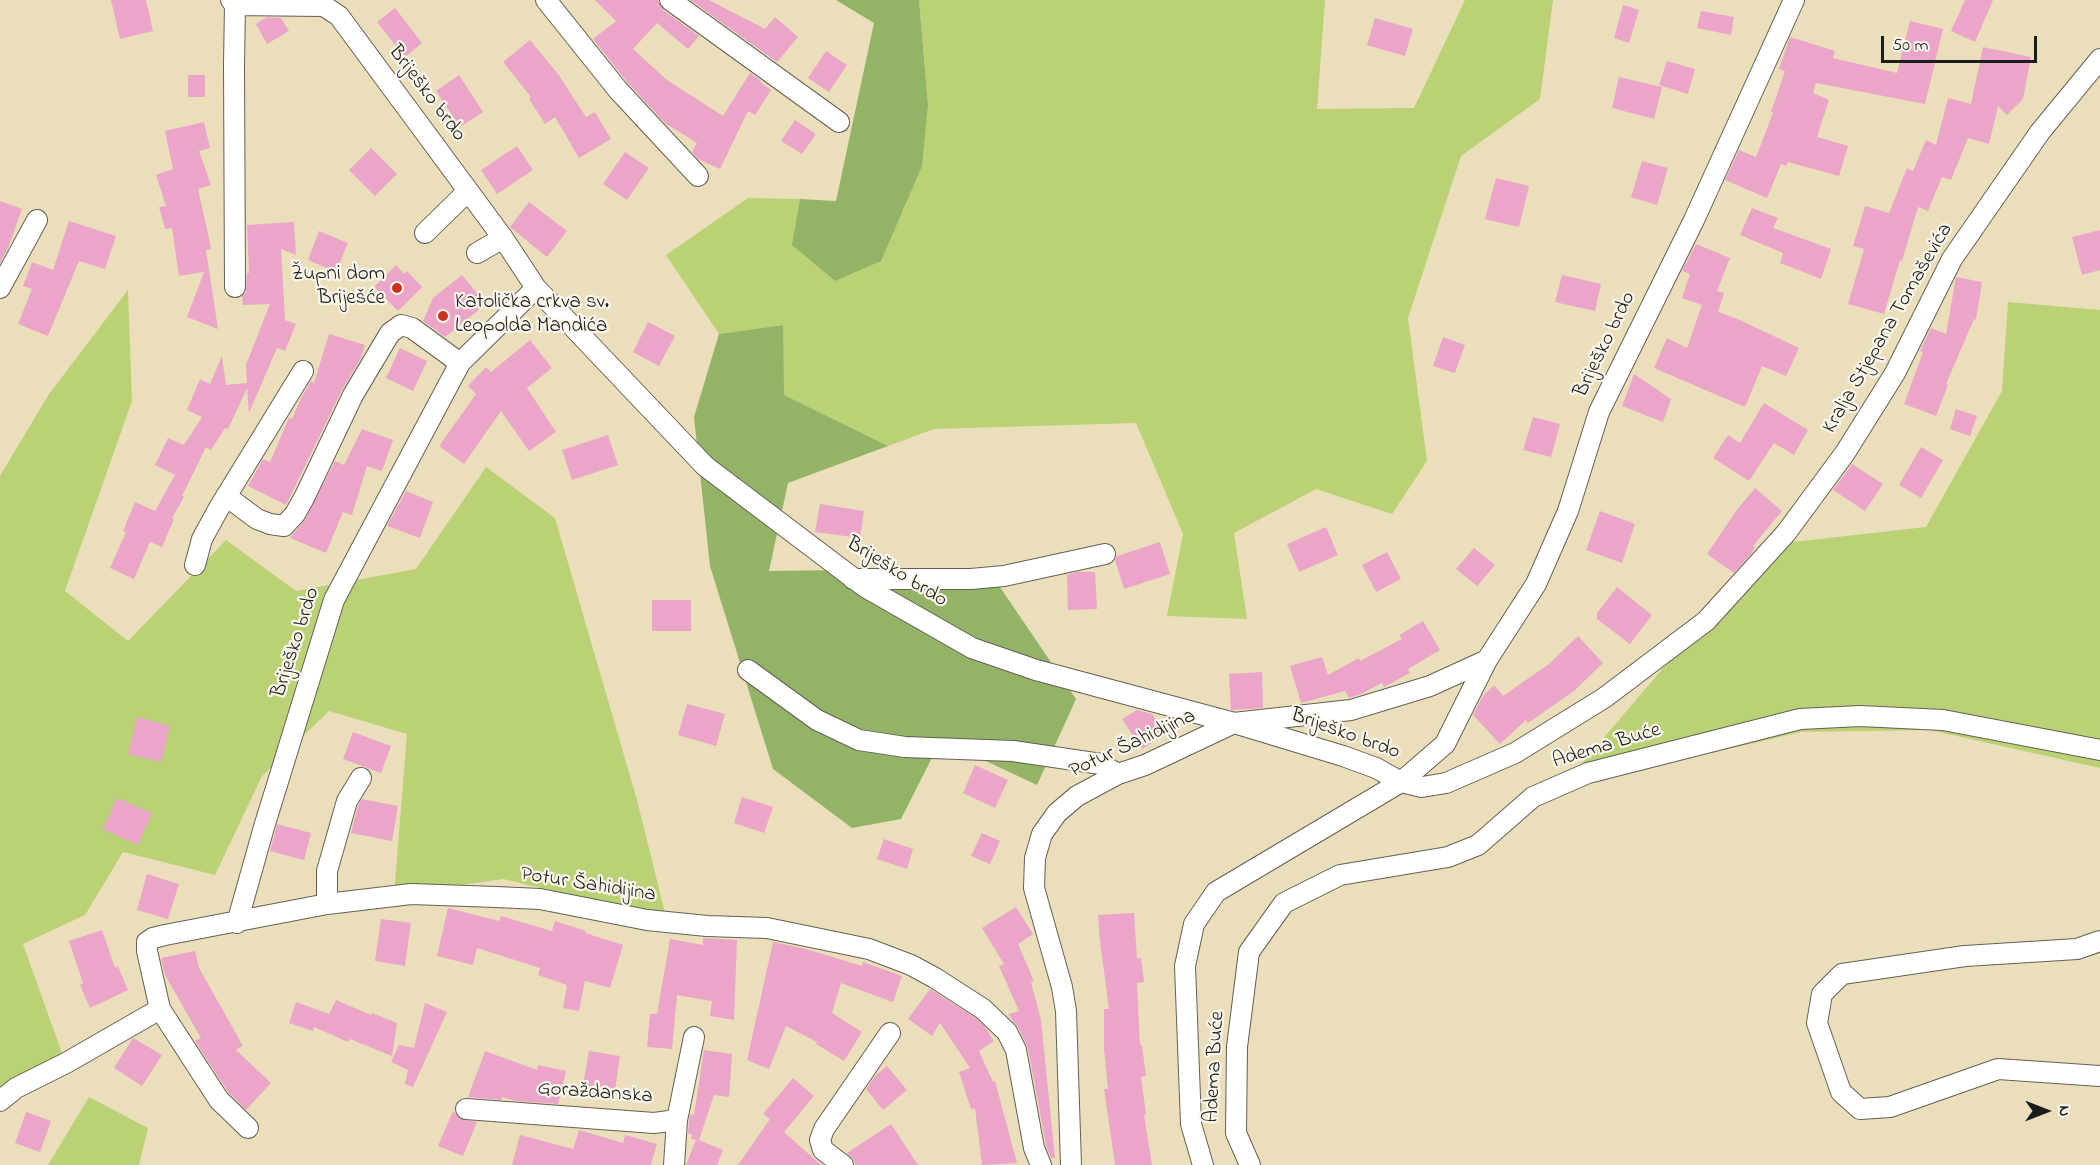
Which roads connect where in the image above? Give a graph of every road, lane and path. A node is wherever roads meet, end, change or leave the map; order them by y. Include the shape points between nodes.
1 (546, 0) edge
2 (670, 0) edge
3 (233, 3) edge
4 (1788, 3) edge
5 (2100, 58) edge
6 (839, 122) dead end
7 (698, 176) dead end
8 (468, 191) junction
9 (37, 220) dead end
10 (425, 233) dead end
11 (503, 238) junction
12 (477, 253) dead end
13 (235, 287) dead end
14 (0, 288) edge
15 (536, 288) junction
16 (460, 363) junction
17 (303, 371) dead end
18 (226, 496) junction
19 (1105, 554) dead end
20 (195, 565) dead end
21 (853, 579) junction
22 (1488, 660) junction
23 (748, 670) dead end
24 (1234, 723) junction
25 (2100, 750) edge
26 (1118, 774) junction
27 (361, 778) dead end
28 (1401, 782) junction
29 (327, 904) junction
30 (237, 923) junction
31 (2100, 941) edge
32 (160, 1009) junction
33 (890, 1033) dead end
34 (694, 1037) dead end
35 (2100, 1076) edge
36 (0, 1101) edge
37 (466, 1108) dead end
38 (676, 1120) junction
39 (248, 1128) dead end
40 (674, 1165) edge
41 (843, 1165) edge
42 (1041, 1165) edge
43 (1071, 1165) edge
44 (1203, 1165) edge
45 (1250, 1165) edge

1 - 7 street via 618,90
2 - 6 street
3 - 8 street, Briješko brdo via 324,6 339,16
3 - 13 street, Briješko brdo
4 - 22 street, Briješko brdo via 1694,220 1599,412 1568,511 1536,584
5 - 28 street, Kralja Stjepana Tomaševića via 2040,132 1952,259 1895,373 1845,453 1786,532 1706,621 1604,698 1515,753 1446,783 1422,787
8 - 10 street
8 - 11 street, Briješko brdo
9 - 14 street
11 - 12 street
11 - 15 street, Briješko brdo
15 - 16 street, Briješko brdo
15 - 21 street, Briješko brdo via 705,466
16 - 18 street via 412,328 401,326 390,333 353,395 304,498 284,525 256,519
16 - 30 street, Briješko brdo via 333,600
17 - 18 street
18 - 20 street via 202,539
19 - 21 street via 1004,576
21 - 24 street, Briješko brdo via 972,648 1036,670
22 - 24 street via 1430,686 1351,710
22 - 28 street, Briješko brdo via 1445,744
23 - 26 street via 817,720 859,740 905,747 1012,751 1101,764
24 - 26 street, Potur Šahidijina
24 - 28 street, Briješko brdo via 1343,756
25 - 45 street, Adema Buće via 1943,720 1860,716 1800,719 1588,773 1533,797 1478,846 1448,857 1340,875 1284,903 1249,952 1238,1047 1236,1133
26 - 43 street, Potur Šahidijina via 1077,796 1057,813 1042,834 1035,858 1034,888 1066,1011
27 - 29 street via 347,801 327,871
28 - 44 street, Adema Buće via 1216,892 1194,924 1185,966 1191,1124
29 - 30 street, Potur Šahidijina
29 - 42 street, Potur Šahidijina via 411,894 540,899 646,920 767,928 869,949 935,978 983,1009 1007,1032 1016,1050 1034,1148
30 - 32 street, Potur Šahidijina via 165,935 147,942
31 - 35 street via 2077,949 1965,956 1842,974 1822,994 1817,1023 1841,1092 1860,1109 1890,1107 1998,1069
32 - 36 street via 16,1088
32 - 39 street, Potur Šahidijina via 219,1100
33 - 41 street via 820,1140 824,1150
34 - 38 street
37 - 38 street, Goraždanska via 654,1123
38 - 40 street, Goraždanska

